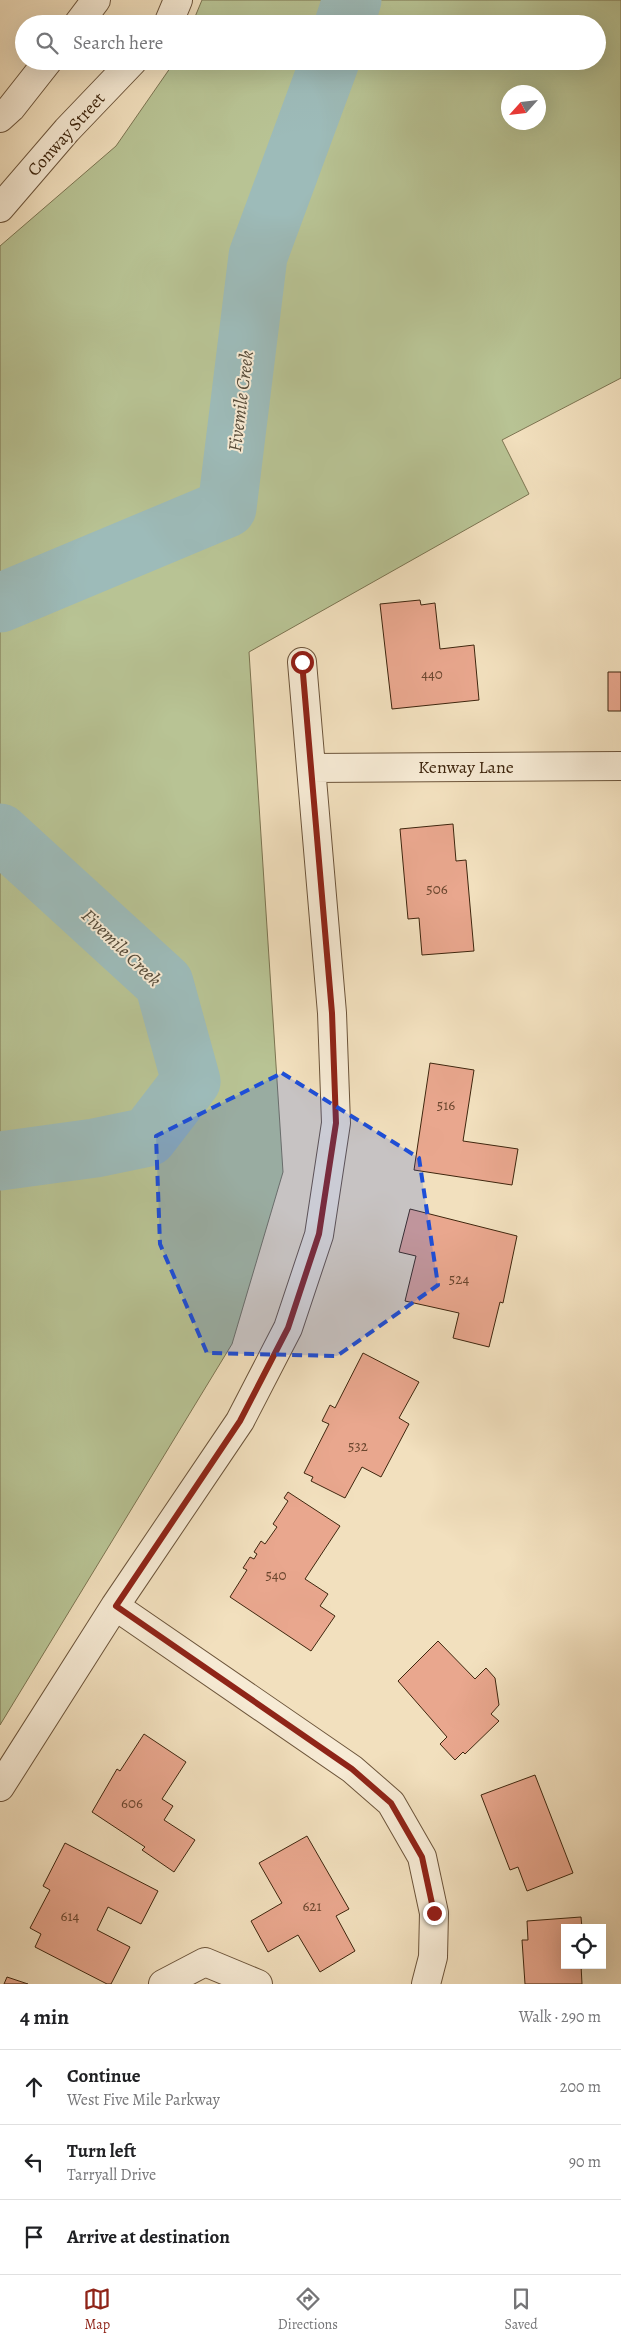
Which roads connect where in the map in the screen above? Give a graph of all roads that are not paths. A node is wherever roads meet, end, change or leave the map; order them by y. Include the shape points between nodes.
1 (96, 0) edge
2 (178, 0) edge
3 (85, 15) edge
4 (172, 15) edge
5 (41, 70) edge
6 (124, 70) edge
7 (0, 118) edge
8 (0, 208) edge
9 (302, 662) dead end
10 (621, 766) edge
11 (311, 768) junction
12 (116, 1606) junction
13 (0, 1787) edge
14 (163, 1984) edge
15 (258, 1984) edge
16 (426, 1984) edge

1 - 3 street
2 - 4 street
5 - 7 street
6 - 8 street, Conway Street
9 - 11 street
10 - 11 street, Kenway Lane
11 - 12 street via 332,1013 336,1123 319,1234 288,1328 240,1421
12 - 13 street
12 - 16 street via 352,1769 391,1803 422,1857 434,1913 433,1957
14 - 15 street via 206,1962

